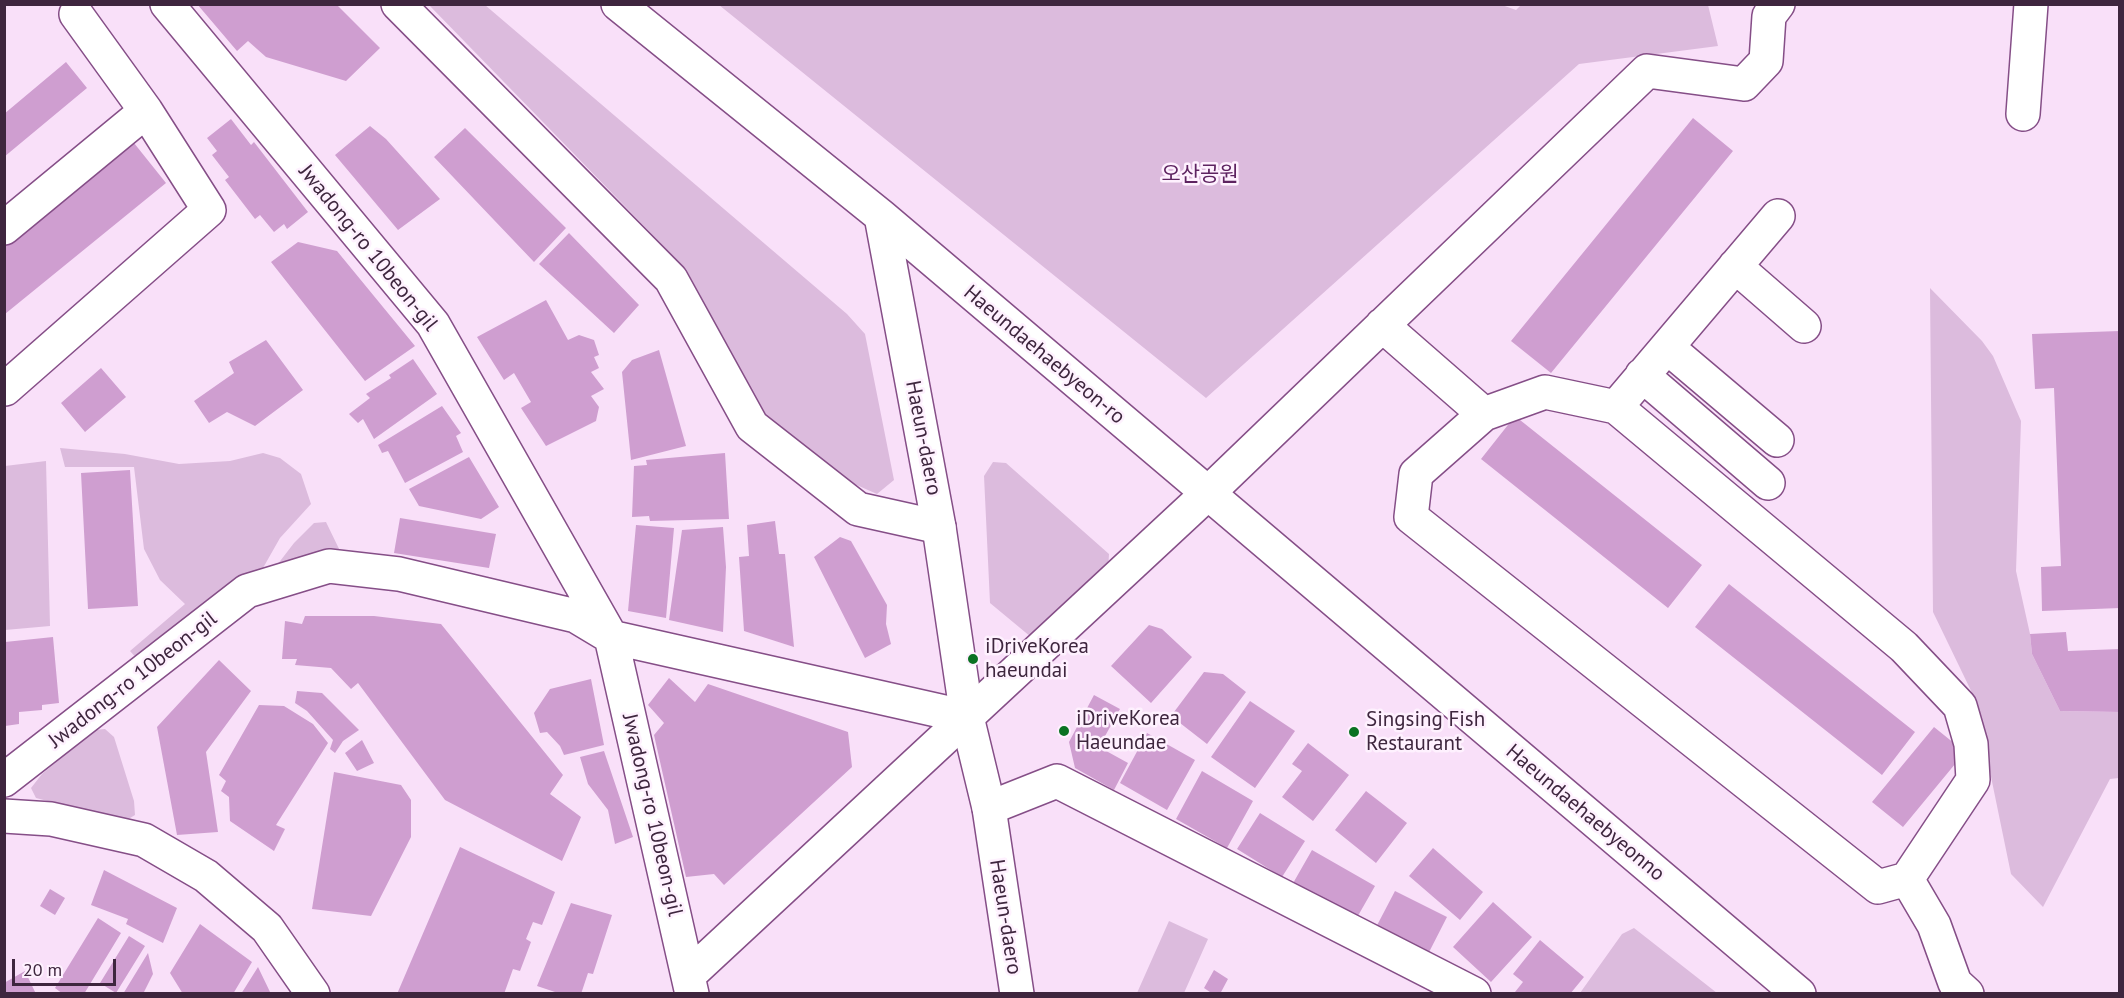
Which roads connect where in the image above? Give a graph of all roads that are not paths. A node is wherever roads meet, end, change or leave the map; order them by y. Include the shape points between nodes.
1 (167, 4) edge
2 (398, 4) edge
3 (618, 4) edge
4 (1778, 4) edge
5 (2031, 4) edge
6 (72, 8) edge
7 (146, 111) junction
8 (2023, 114) dead end
9 (881, 216) junction
10 (1778, 216) dead end
11 (4, 228) edge
12 (1735, 266) junction
13 (1382, 325) junction
14 (1804, 326) dead end
15 (1666, 347) junction
16 (1642, 375) junction
17 (6, 389) edge
18 (1616, 407) junction
19 (1484, 414) junction
20 (1778, 440) dead end
21 (1768, 483) dead end
22 (1206, 494) junction
23 (939, 527) junction
24 (611, 637) junction
25 (967, 717) junction
26 (4, 780) edge
27 (989, 808) junction
28 (4, 816) edge
29 (1907, 879) junction
30 (688, 987) edge
31 (313, 993) edge
32 (1017, 993) edge
33 (1474, 993) edge
34 (1799, 993) edge
35 (1967, 993) edge

1 - 24 street, Jwadong-ro 10beon-gil via 433,324
2 - 23 street via 671,279 752,426 858,509
3 - 9 street
4 - 13 street via 1769,16 1766,61 1744,84 1647,71
5 - 8 street
6 - 7 street
7 - 11 street
7 - 17 street via 209,210
9 - 22 street, Haeundaehaebyeon-ro
9 - 23 street, Haeun-daero
10 - 12 street
12 - 14 street
12 - 15 street
13 - 19 street
13 - 22 street
15 - 16 street
15 - 20 street
16 - 18 street
16 - 21 street
18 - 19 street via 1545,392
18 - 29 street via 1904,646 1960,706 1971,744 1973,780
19 - 29 street via 1416,474 1411,517 1878,887
22 - 25 street
22 - 34 street, Haeundaehaebyeonno
23 - 25 street, Haeun-daero
24 - 25 street
24 - 26 street, Jwadong-ro 10beon-gil via 576,616 399,574 329,566 247,591
24 - 30 street, Jwadong-ro 10beon-gil
25 - 27 street, Haeun-daero
25 - 30 street
27 - 32 street, Haeun-daero
27 - 33 street via 1057,781
28 - 31 street via 51,819 144,840 206,876 267,928
29 - 35 street via 1934,925 1955,983

